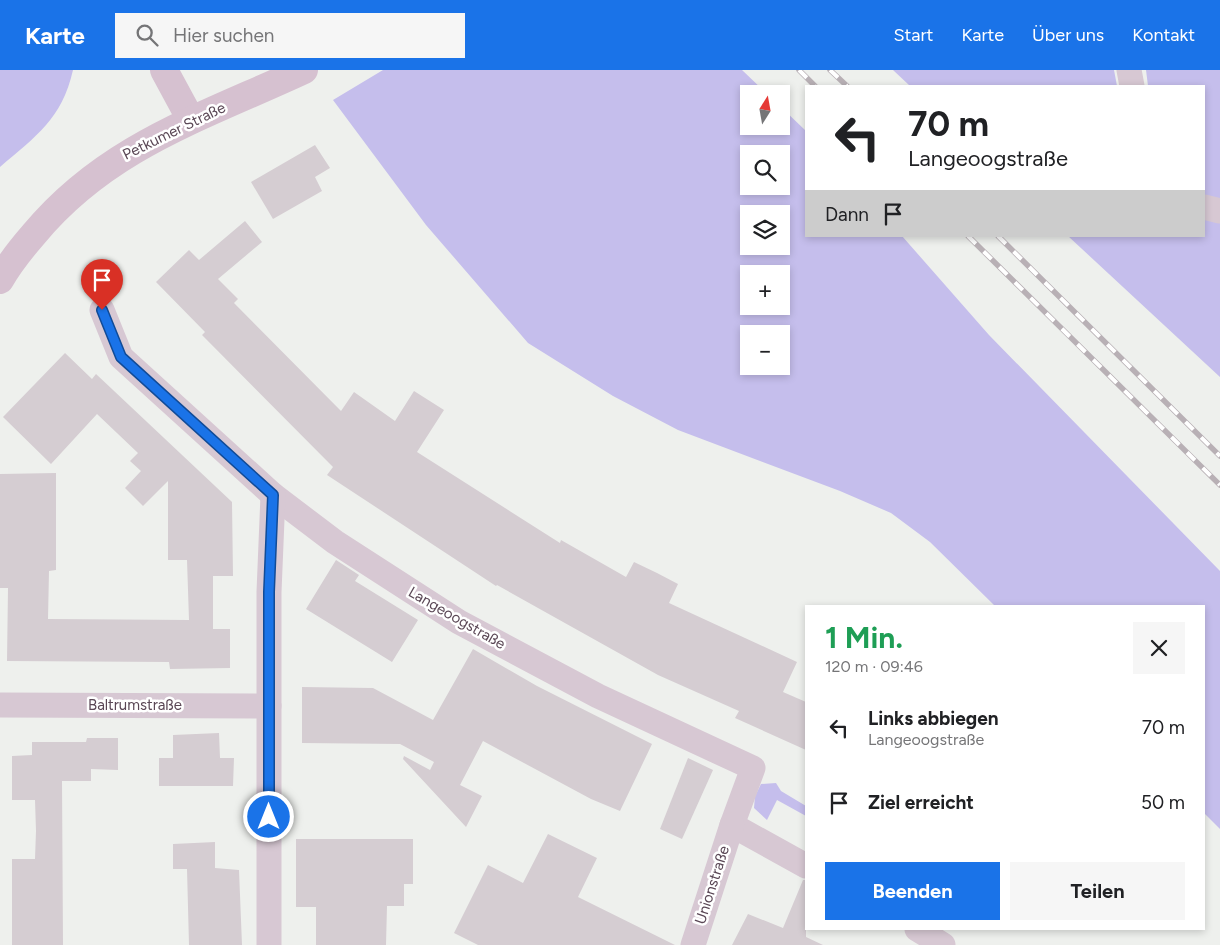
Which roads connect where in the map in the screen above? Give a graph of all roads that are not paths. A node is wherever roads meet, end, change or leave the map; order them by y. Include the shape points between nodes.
1 (164, 70) edge
2 (304, 70) edge
3 (1130, 70) edge
4 (1132, 85) edge
5 (191, 120) junction
6 (1205, 207) edge
7 (1220, 211) edge
8 (0, 280) edge
9 (102, 310) dead end
10 (273, 495) junction
11 (0, 705) edge
12 (269, 706) junction
13 (732, 825) junction
14 (805, 865) edge
15 (919, 930) edge
16 (269, 945) edge
17 (692, 945) edge
18 (943, 945) edge

1 - 5 main road
2 - 5 main road, Petkumer Straße
3 - 4 street
5 - 8 main road, Petkumer Straße via 140,146 85,183 55,209
6 - 7 street
9 - 10 street, Langeoogstraße via 121,357
10 - 12 street
10 - 13 street, Langeoogstraße via 335,542 459,622 598,696 753,768
11 - 12 street, Baltrumstraße
12 - 16 street
13 - 14 street
13 - 17 street, Unionstraße
15 - 18 street

